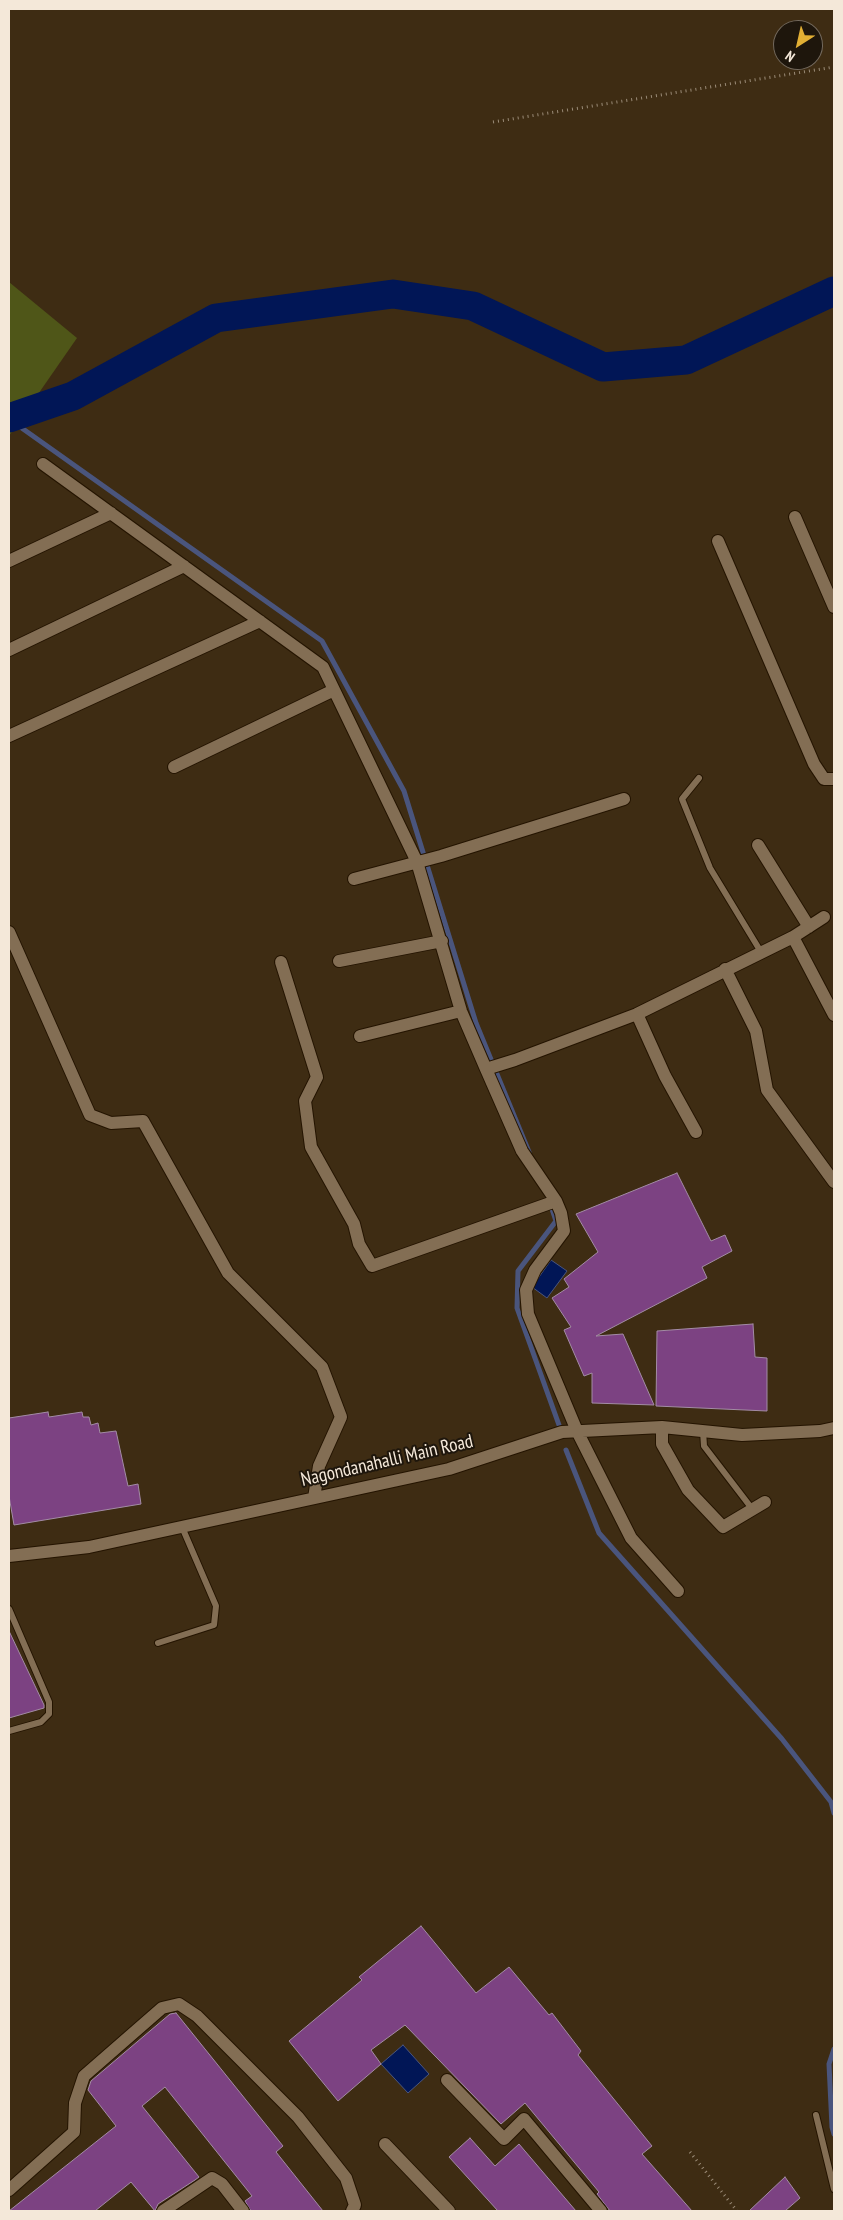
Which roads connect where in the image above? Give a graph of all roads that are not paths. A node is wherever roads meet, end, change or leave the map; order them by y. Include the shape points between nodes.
1 (43, 464) dead end
2 (111, 513) junction
3 (795, 517) dead end
4 (718, 542) dead end
5 (9, 561) edge
6 (184, 566) junction
7 (834, 606) edge
8 (260, 621) junction
9 (9, 650) edge
10 (334, 690) junction
11 (9, 736) edge
12 (174, 767) dead end
13 (699, 778) dead end
14 (834, 778) edge
15 (624, 799) dead end
16 (758, 845) dead end
17 (417, 862) junction
18 (354, 878) dead end
19 (824, 918) dead end
20 (809, 927) junction
21 (9, 932) edge
22 (793, 937) junction
23 (442, 941) junction
24 (761, 952) junction
25 (281, 962) dead end
26 (339, 962) dead end
27 (725, 969) junction
28 (462, 1011) junction
29 (637, 1014) junction
30 (834, 1015) edge
31 (360, 1036) dead end
32 (486, 1068) junction
33 (696, 1132) dead end
34 (834, 1182) edge
35 (556, 1202) junction
36 (662, 1426) junction
37 (834, 1428) edge
38 (577, 1431) junction
39 (703, 1431) junction
40 (314, 1498) junction
41 (765, 1502) dead end
42 (753, 1510) junction
43 (182, 1527) junction
44 (9, 1556) edge
45 (678, 1591) dead end
46 (9, 1609) edge
47 (158, 1643) dead end
48 (9, 1731) edge
49 (447, 2080) dead end
50 (816, 2115) dead end
51 (385, 2144) dead end
52 (834, 2189) edge
53 (9, 2190) edge
54 (163, 2211) edge
55 (243, 2211) edge
56 (352, 2211) edge
57 (449, 2211) edge
58 (601, 2211) edge

1 - 2 street
2 - 5 street
2 - 6 street
3 - 7 street
4 - 14 street via 814,764 824,778
6 - 8 street
6 - 9 street
8 - 10 street via 323,667
8 - 11 street
10 - 12 street
10 - 17 street
13 - 24 lane via 682,800 710,868
15 - 17 street
16 - 20 street
17 - 18 street
17 - 23 street
19 - 20 street
20 - 22 street
21 - 40 street via 90,1115 111,1123 143,1121 228,1273 322,1367 341,1417 319,1466
22 - 24 street
22 - 30 street
23 - 26 street
23 - 28 street
24 - 27 street
25 - 35 street via 317,1077 305,1101 311,1147 354,1224 372,1266
27 - 29 street
27 - 34 street via 756,1032 768,1090
28 - 31 street
28 - 32 street
29 - 32 street
29 - 33 street via 664,1076
32 - 35 street via 522,1151
35 - 38 street via 564,1231 535,1270 526,1290 528,1314
36 - 38 street, Nagondanahalli Main Road
36 - 39 street, Nagondanahalli Main Road
36 - 42 street via 662,1444 688,1490 724,1527
37 - 39 street, Nagondanahalli Main Road via 742,1435
38 - 40 street, Nagondanahalli Main Road via 562,1432 449,1469
38 - 45 street via 631,1538
39 - 42 lane via 704,1446
40 - 43 street, Nagondanahalli Main Road
41 - 42 street
43 - 44 street, Nagondanahalli Main Road via 89,1547
43 - 47 lane via 216,1606 214,1624
46 - 48 lane via 49,1708 41,1722
49 - 58 street via 504,2139 524,2119
50 - 52 lane
51 - 57 street
53 - 56 street via 74,2132 75,2103 84,2076 162,2008 179,2004 198,2016 298,2117 346,2178 355,2205
54 - 55 street via 212,2178 222,2184

